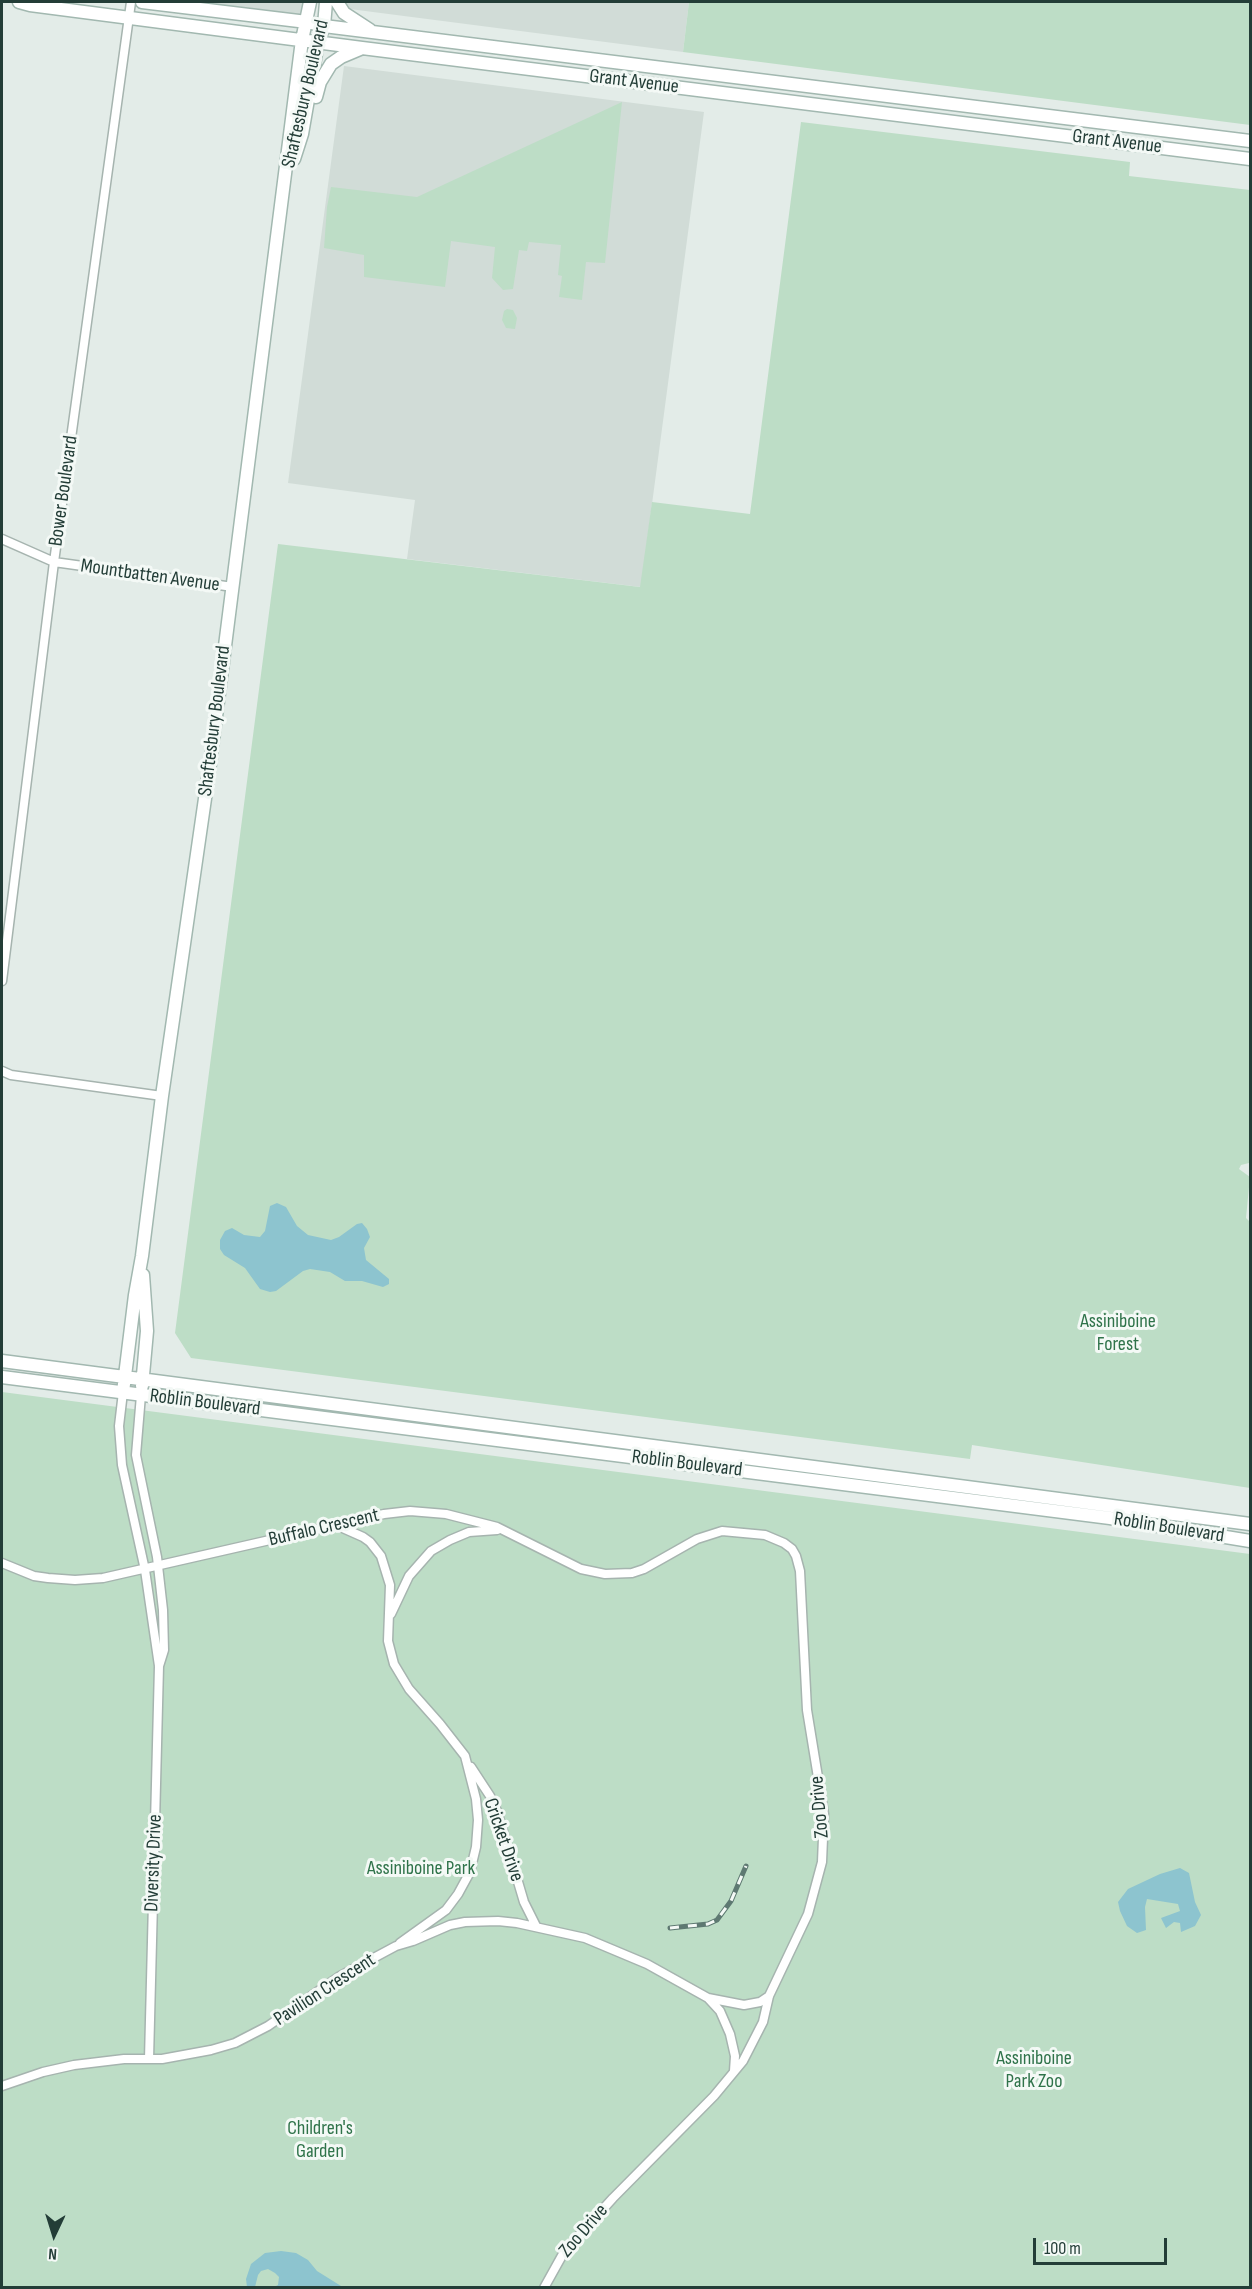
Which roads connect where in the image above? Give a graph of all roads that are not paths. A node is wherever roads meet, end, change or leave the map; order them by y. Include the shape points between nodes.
1 (19, 2) edge
2 (131, 2) edge
3 (142, 2) edge
4 (310, 2) edge
5 (326, 2) edge
6 (337, 2) edge
7 (129, 18) junction
8 (307, 22) junction
9 (324, 26) junction
10 (373, 32) junction
11 (302, 40) junction
12 (318, 42) junction
13 (362, 48) junction
14 (302, 134) junction
15 (1251, 141) edge
16 (1251, 159) edge
17 (285, 186) junction
18 (2, 539) edge
19 (54, 562) junction
20 (232, 587) junction
21 (2, 981) edge
22 (2, 1071) edge
23 (162, 1096) junction
24 (142, 1256) junction
25 (2, 1361) edge
26 (2, 1377) edge
27 (126, 1377) junction
28 (143, 1380) junction
29 (123, 1392) junction
30 (141, 1395) junction
31 (1251, 1524) edge
32 (335, 1525) junction
33 (503, 1530) junction
34 (1251, 1541) edge
35 (2, 1563) edge
36 (158, 1566) junction
37 (145, 1570) junction
38 (389, 1616) junction
39 (159, 1666) junction
40 (465, 1756) junction
41 (536, 1926) junction
42 (396, 1946) junction
43 (770, 1996) junction
44 (708, 1998) junction
45 (149, 2059) junction
46 (734, 2071) junction
47 (2, 2086) edge
48 (544, 2288) edge

1 - 7 main road, Grant Avenue
2 - 7 street, Bower Boulevard
3 - 8 main road, Grant Avenue
4 - 8 main road, Shaftesbury Boulevard
5 - 9 main road, Shaftesbury Boulevard
6 - 10 main road via 344,13
7 - 11 main road, Grant Avenue
7 - 19 street, Bower Boulevard
8 - 9 main road, Grant Avenue
8 - 11 main road, Shaftesbury Boulevard
9 - 10 main road, Grant Avenue
9 - 12 main road, Shaftesbury Boulevard
10 - 15 main road, Grant Avenue
11 - 12 main road, Grant Avenue
11 - 17 main road, Shaftesbury Boulevard
12 - 13 main road, Grant Avenue
12 - 14 main road, Shaftesbury Boulevard
13 - 14 main road via 327,68
13 - 16 main road, Grant Avenue
14 - 17 main road, Shaftesbury Boulevard
17 - 20 main road, Shaftesbury Boulevard
18 - 19 street, Mountbatten Avenue
19 - 20 street, Mountbatten Avenue
19 - 21 street, Bower Boulevard
20 - 23 main road, Shaftesbury Boulevard
22 - 23 street
23 - 24 main road, Shaftesbury Boulevard
24 - 27 main road, Shaftesbury Boulevard
24 - 28 main road, Shaftesbury Boulevard via 147,1331
25 - 27 main road, Roblin Boulevard
26 - 29 main road, Roblin Boulevard
27 - 28 main road, Roblin Boulevard
27 - 29 main road, Shaftesbury Boulevard
28 - 30 main road, Shaftesbury Boulevard
28 - 31 main road, Roblin Boulevard
29 - 30 main road, Roblin Boulevard
29 - 37 street, Diversity Drive via 120,1454
30 - 34 main road, Roblin Boulevard via 1110,1518
30 - 36 street, Diversity Drive via 137,1469
32 - 33 street, Buffalo Crescent via 384,1514 420,1512 466,1518
32 - 36 street, Buffalo Crescent
32 - 38 street, Cricket Drive via 363,1537 381,1556 390,1585
33 - 38 street, Cricket Drive via 469,1532 431,1551 409,1576
33 - 43 street, Zoo Drive via 581,1569 605,1574 644,1569 697,1539 722,1531 765,1535 784,1543 796,1556 801,1580 806,1699 824,1814 824,1847 808,1914
35 - 37 street, Buffalo Crescent via 34,1576 59,1580 104,1578
36 - 37 street, Buffalo Crescent
36 - 39 street, Diversity Drive via 164,1650
37 - 39 street, Diversity Drive
38 - 40 street, Cricket Drive via 388,1641 401,1678
39 - 45 street, Diversity Drive
40 - 41 street, Cricket Drive via 497,1811 524,1902
40 - 42 street, Cricket Drive via 478,1820 470,1872 446,1910
41 - 42 street, Pavilion Crescent via 498,1921 450,1924
41 - 44 street, Pavilion Crescent via 605,1946
42 - 45 street, Pavilion Crescent via 246,2038 211,2050
43 - 44 street, Pavilion Crescent via 744,2005
43 - 46 street, Zoo Drive via 763,2022
44 - 46 street, Pavilion Crescent via 720,2011 730,2034
45 - 47 street, Pavilion Crescent via 74,2065
46 - 48 street, Zoo Drive via 564,2252

